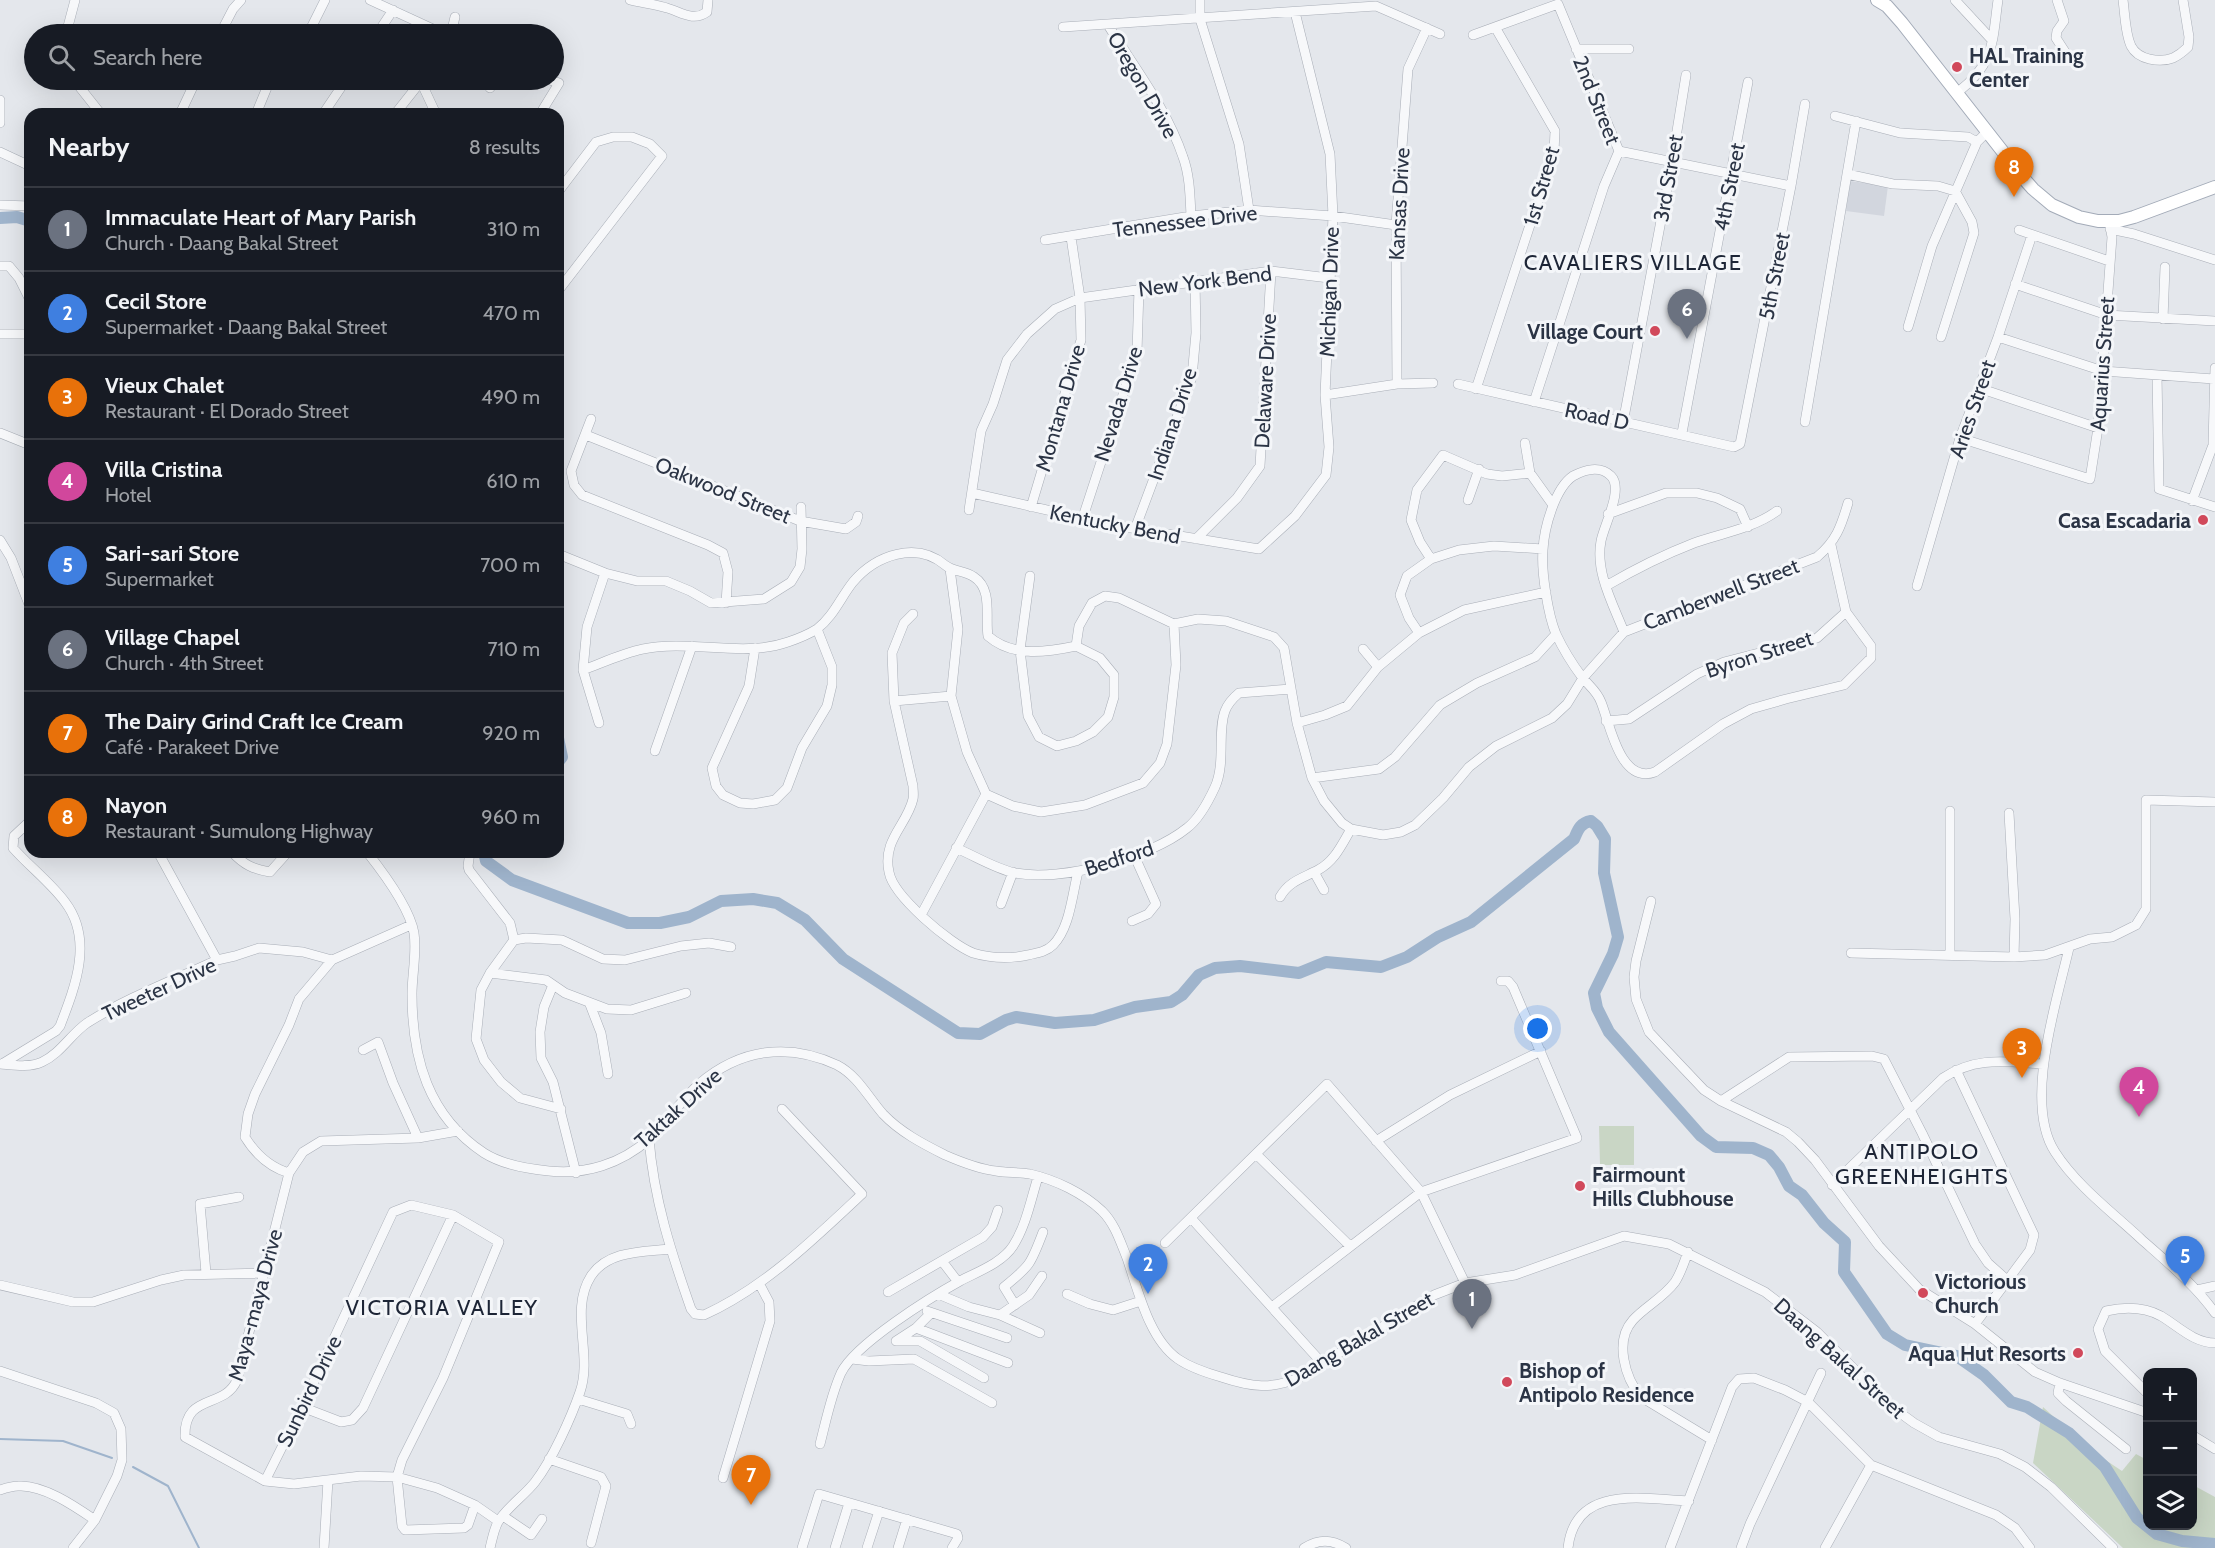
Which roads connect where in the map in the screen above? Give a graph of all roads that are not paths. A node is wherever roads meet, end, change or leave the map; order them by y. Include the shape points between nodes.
1 (75, 0) edge
2 (241, 0) edge
3 (325, 0) edge
4 (370, 0) edge
5 (630, 0) edge
6 (708, 0) edge
7 (1200, 0) edge
8 (1877, 0) edge
9 (1955, 0) edge
10 (1998, 0) edge
11 (2057, 0) edge
12 (2123, 0) edge
13 (2183, 0) edge
14 (1558, 2) edge
15 (393, 10) junction
16 (1295, 12) junction
17 (455, 17) dead end
18 (1200, 19) junction
19 (69, 24) edge
20 (225, 24) edge
21 (313, 24) edge
22 (384, 24) edge
23 (420, 24) edge
24 (453, 24) edge
25 (1108, 25) junction
26 (1063, 27) dead end
27 (1495, 27) junction
28 (1427, 28) junction
29 (1440, 34) dead end
30 (1473, 35) dead end
31 (1992, 40) junction
32 (1576, 49) junction
33 (1629, 49) dead end
34 (2069, 58) dead end
35 (1686, 75) dead end
36 (1748, 82) dead end
37 (82, 90) edge
38 (191, 90) edge
39 (266, 90) edge
40 (339, 90) edge
41 (414, 90) edge
42 (426, 90) edge
43 (550, 90) edge
44 (1958, 92) junction
45 (0, 100) edge
46 (1805, 104) dead end
47 (96, 108) edge
48 (183, 108) edge
49 (258, 108) edge
50 (326, 108) edge
51 (400, 108) edge
52 (434, 108) edge
53 (543, 108) edge
54 (1835, 116) dead end
55 (1856, 121) junction
56 (0, 123) edge
57 (1988, 131) junction
58 (1977, 142) junction
59 (1618, 151) junction
60 (0, 152) edge
61 (1672, 162) junction
62 (24, 163) edge
63 (1731, 174) junction
64 (1847, 174) junction
65 (564, 184) edge
66 (1791, 186) junction
67 (2215, 187) edge
68 (1955, 191) junction
69 (0, 205) edge
70 (24, 206) edge
71 (1249, 210) junction
72 (1191, 216) junction
73 (1332, 216) junction
74 (1396, 225) junction
75 (2110, 225) junction
76 (2019, 230) dead end
77 (2032, 235) junction
78 (1071, 237) junction
79 (1045, 240) dead end
80 (2215, 260) edge
81 (2109, 261) junction
82 (0, 266) edge
83 (2165, 267) dead end
84 (1271, 271) junction
85 (1329, 278) junction
86 (1195, 280) junction
87 (564, 283) edge
88 (2015, 284) junction
89 (24, 288) edge
90 (1139, 289) junction
91 (1080, 298) junction
92 (2107, 315) junction
93 (2163, 319) junction
94 (2215, 321) edge
95 (1908, 327) dead end
96 (0, 334) edge
97 (24, 334) edge
98 (1941, 337) dead end
99 (1998, 337) junction
100 (2215, 368) edge
101 (2103, 371) junction
102 (2157, 375) junction
103 (2214, 379) edge
104 (1432, 383) dead end
105 (1397, 384) junction
106 (1458, 384) dead end
107 (1979, 388) junction
108 (1476, 389) junction
109 (1325, 395) junction
110 (1534, 402) junction
111 (591, 419) dead end
112 (1805, 422) dead end
113 (1623, 423) junction
114 (2098, 428) junction
115 (0, 433) edge
116 (1682, 433) junction
117 (586, 435) junction
118 (1960, 438) junction
119 (24, 443) edge
120 (1525, 443) dead end
121 (2214, 445) edge
122 (1737, 446) joint
123 (1479, 470) junction
124 (1530, 473) junction
125 (972, 493) junction
126 (1468, 501) dead end
127 (2192, 501) junction
128 (1848, 503) dead end
129 (1553, 505) junction
130 (801, 507) dead end
131 (1031, 507) junction
132 (2215, 507) edge
133 (969, 510) dead end
134 (1777, 511) dead end
135 (1608, 514) junction
136 (858, 516) dead end
137 (1083, 517) junction
138 (800, 521) junction
139 (1748, 527) junction
140 (1135, 529) junction
141 (1196, 539) junction
142 (0, 540) edge
143 (1831, 545) junction
144 (1259, 549) joint
145 (1543, 549) junction
146 (564, 556) edge
147 (1431, 559) junction
148 (950, 569) junction
149 (605, 573) junction
150 (1030, 576) dead end
151 (1606, 586) junction
152 (1917, 586) dead end
153 (24, 592) edge
154 (1546, 592) junction
155 (726, 603) junction
156 (1846, 612) junction
157 (913, 614) dead end
158 (1174, 624) junction
159 (817, 629) junction
160 (1624, 632) junction
161 (1419, 633) junction
162 (1556, 634) junction
163 (692, 646) junction
164 (1076, 646) junction
165 (754, 648) junction
166 (1363, 649) dead end
167 (1020, 650) junction
168 (1378, 667) junction
169 (583, 670) junction
170 (1583, 678) junction
171 (1291, 689) junction
172 (951, 696) junction
173 (894, 701) junction
174 (1606, 721) junction
175 (599, 723) dead end
176 (1297, 723) junction
177 (655, 751) dead end
178 (1312, 778) junction
179 (986, 794) junction
180 (2215, 802) edge
181 (1950, 811) dead end
182 (2009, 813) dead end
183 (24, 827) edge
184 (1351, 829) junction
185 (956, 848) junction
186 (1134, 855) junction
187 (165, 858) edge
188 (237, 858) edge
189 (283, 858) edge
190 (372, 858) edge
191 (469, 858) edge
192 (1013, 872) junction
193 (1078, 872) junction
194 (1314, 872) junction
195 (1324, 890) dead end
196 (1280, 897) dead end
197 (1651, 901) dead end
198 (1001, 904) dead end
199 (921, 915) junction
200 (1132, 921) dead end
201 (411, 925) junction
202 (514, 940) junction
203 (731, 947) dead end
204 (2069, 948) junction
205 (307, 953) junction
206 (1851, 953) dead end
207 (1950, 956) junction
208 (2014, 957) junction
209 (217, 960) junction
210 (332, 960) junction
211 (321, 973) junction
212 (490, 973) junction
213 (1501, 981) dead end
214 (553, 985) junction
215 (686, 993) dead end
216 (590, 1002) junction
217 (363, 1050) dead end
218 (1541, 1051) junction
219 (1, 1064) edge
220 (2043, 1064) junction
221 (1956, 1070) junction
222 (608, 1074) dead end
223 (1721, 1101) junction
224 (782, 1109) dead end
225 (561, 1110) junction
226 (1910, 1111) junction
227 (899, 1128) joint
228 (458, 1131) junction
229 (418, 1137) junction
230 (649, 1139) junction
231 (1376, 1141) junction
232 (1256, 1154) junction
233 (289, 1173) junction
234 (576, 1173) junction
235 (1038, 1177) junction
236 (1832, 1185) junction
237 (1420, 1192) junction
238 (239, 1197) dead end
239 (998, 1210) dead end
240 (453, 1215) junction
241 (1191, 1218) junction
242 (1043, 1232) dead end
243 (1165, 1243) dead end
244 (1350, 1246) junction
245 (670, 1249) junction
246 (1688, 1252) junction
247 (942, 1261) junction
248 (206, 1273) junction
249 (265, 1273) junction
250 (1042, 1276) dead end
251 (2007, 1280) junction
252 (958, 1282) junction
253 (759, 1283) junction
254 (1466, 1283) junction
255 (0, 1285) edge
256 (2215, 1287) edge
257 (2197, 1290) junction
258 (888, 1292) dead end
259 (938, 1294) junction
260 (1067, 1294) dead end
261 (1141, 1301) junction
262 (1015, 1305) junction
263 (918, 1306) junction
264 (1272, 1307) junction
265 (931, 1313) junction
266 (2215, 1313) edge
267 (1000, 1315) junction
268 (1975, 1324) junction
269 (916, 1328) junction
270 (1040, 1333) dead end
271 (1007, 1338) dead end
272 (873, 1340) junction
273 (896, 1341) junction
274 (2215, 1342) edge
275 (852, 1359) junction
276 (1008, 1363) dead end
277 (1322, 1363) junction
278 (0, 1371) edge
279 (1821, 1373) dead end
280 (984, 1378) dead end
281 (2060, 1383) junction
282 (2143, 1389) edge
283 (578, 1399) junction
284 (1808, 1402) junction
285 (992, 1403) dead end
286 (302, 1407) junction
287 (2143, 1411) edge
288 (631, 1424) dead end
289 (2197, 1438) edge
290 (1712, 1440) junction
291 (820, 1444) dead end
292 (2126, 1449) dead end
293 (2215, 1449) edge
294 (549, 1459) junction
295 (1870, 1465) junction
296 (397, 1477) junction
297 (723, 1478) dead end
298 (328, 1480) junction
299 (265, 1481) junction
300 (0, 1490) edge
301 (1689, 1501) junction
302 (849, 1503) junction
303 (474, 1505) junction
304 (879, 1511) junction
305 (501, 1519) junction
306 (542, 1519) dead end
307 (907, 1519) junction
308 (95, 1520) junction
309 (591, 1543) dead end
310 (73, 1548) edge
311 (324, 1548) edge
312 (490, 1548) edge
313 (802, 1548) edge
314 (835, 1548) edge
315 (867, 1548) edge
316 (898, 1548) edge
317 (952, 1548) edge
318 (1304, 1548) edge
319 (1346, 1548) edge
320 (1568, 1548) edge
321 (1670, 1548) edge
322 (1741, 1548) edge
323 (1825, 1548) edge
324 (2030, 1548) edge
325 (2113, 1548) edge

1 - 19 street
2 - 20 street
3 - 21 street
4 - 15 street
5 - 6 street via 692,17 707,12
7 - 18 street
8 - 44 main road via 1902,23
9 - 31 street
10 - 31 street
11 - 34 street via 2064,21 2056,38
12 - 13 street via 2133,50 2157,61 2173,58 2188,47
14 - 27 street
14 - 32 street, 2nd Street
15 - 22 street
15 - 23 street
16 - 18 street
16 - 28 street via 1376,6
16 - 73 street, Michigan Drive via 1329,154
17 - 24 street
18 - 25 street
18 - 71 street via 1239,144
25 - 26 street
25 - 72 street, Oregon Drive via 1167,119 1184,158
27 - 30 street
27 - 108 street, 1st Street via 1555,131 1554,152
28 - 29 street
28 - 74 street, Kansas Drive via 1408,69
31 - 44 street via 1982,68
32 - 33 street
32 - 59 street, 2nd Street
35 - 61 street, 3rd Street
36 - 63 street, 4th Street
37 - 47 street
38 - 48 street
39 - 49 street
40 - 50 street
41 - 51 street
42 - 52 street
43 - 53 street
44 - 57 main road
45 - 56 street
46 - 66 street, 5th Street
54 - 55 street
55 - 58 street via 1900,133 1968,137
55 - 64 street
57 - 58 street
57 - 75 main road via 2043,198 2063,211
58 - 68 street
59 - 61 street
59 - 110 street, 2nd Street
60 - 62 street
61 - 63 street
61 - 113 street, 3rd Street
63 - 66 street
63 - 116 street, 4th Street
64 - 68 street
64 - 112 street
65 - 87 street via 596,142 632,137 650,144 662,156
66 - 122 street, 5th Street via 1741,442
67 - 75 main road
68 - 95 street via 1932,246
68 - 98 street via 1974,233
69 - 70 street
71 - 72 street, Tennessee Drive
71 - 73 street, Tennessee Drive
72 - 78 street, Tennessee Drive
73 - 74 street, Tennessee Drive
73 - 85 street, Michigan Drive
74 - 105 street, Kansas Drive
75 - 80 street
75 - 81 street, Aquarius Street
76 - 77 street
77 - 81 street
77 - 88 street, Aries Street
78 - 79 street, Tennessee Drive
78 - 91 street, Montana Drive
81 - 92 street, Aquarius Street
82 - 89 street via 9,266
83 - 93 street
84 - 85 street, New York Bend
84 - 86 street, New York Bend
84 - 141 street, Delaware Drive via 1260,465 1237,498
85 - 109 street, Michigan Drive
86 - 90 street, New York Bend
86 - 140 street, Indiana Drive via 1197,333 1192,377
88 - 92 street
88 - 99 street, Aries Street
90 - 91 street, New York Bend
90 - 137 street, Nevada Drive via 1137,352
91 - 125 street via 1055,309 1007,360 981,431
91 - 131 street, Montana Drive via 1081,340
92 - 93 street
92 - 101 street, Aquarius Street
93 - 94 street
96 - 97 street
99 - 101 street
99 - 107 street, Aries Street
100 - 103 street
101 - 102 street
101 - 114 street, Aquarius Street
102 - 103 street
102 - 127 street via 2159,489
103 - 121 street
104 - 105 street
105 - 109 street
106 - 108 street, Road D
107 - 114 street
107 - 118 street, Aries Street
108 - 110 street, Road D
109 - 144 street, Michigan Drive via 1329,447 1326,475 1295,516
110 - 113 street, Road D
111 - 117 street
113 - 116 street, Road D
114 - 118 street, Aquarius Street via 2090,479
115 - 119 street
116 - 122 street, Road D
117 - 138 street, Oakwood Street
117 - 155 street via 571,471 574,485 582,495 723,553 728,572
118 - 152 street, Aries Street
120 - 124 street
121 - 127 street
123 - 124 street via 1502,476
123 - 126 street
123 - 147 street via 1443,455 1417,490 1411,520
124 - 129 street
125 - 131 street, Kentucky Bend
125 - 133 street
127 - 132 street
128 - 143 street
129 - 135 street via 1565,481 1584,470 1600,470 1611,476 1616,485
129 - 145 street
130 - 138 street
131 - 137 street, Kentucky Bend
134 - 139 street
135 - 139 street via 1666,493 1697,493 1740,509
135 - 151 street via 1600,543
136 - 138 street, Oakwood Street via 846,529
137 - 140 street, Kentucky Bend
138 - 155 street via 800,567 791,582 764,599
139 - 151 street via 1660,556
140 - 141 street, Kentucky Bend
141 - 144 street, Kentucky Bend
142 - 153 street
143 - 156 street
143 - 160 street, Camberwell Street via 1817,556
145 - 147 street via 1494,546 1459,550
145 - 154 street
146 - 149 street
147 - 161 street via 1407,576 1400,595
148 - 159 street via 935,557 909,551 879,559 854,582
148 - 167 street via 974,577 982,586 988,606 988,636
148 - 172 street via 958,629
149 - 155 street via 637,581 666,581 711,603
149 - 169 street via 587,627
150 - 167 street
151 - 160 street
154 - 161 street via 1464,610
154 - 162 street
156 - 174 street, Byron Street via 1817,638 1724,662 1697,674 1629,719
156 - 174 street via 1872,653 1844,685 1751,710 1723,724 1655,772 1634,772 1614,745
157 - 173 street via 904,623 892,653
158 - 164 street via 1119,598 1105,596 1092,603 1079,626
158 - 171 street via 1198,619 1226,621 1274,637 1284,648
158 - 179 street via 1176,664 1167,744 1160,763 1143,783 1084,805 1041,812 1013,806
159 - 165 street via 787,642
159 - 165 street via 832,667 827,706 802,748 787,788 775,800 753,804 723,795 712,768 749,686
160 - 170 street, Camberwell Street
161 - 168 street
162 - 170 street
162 - 178 street via 1535,657 1440,705 1395,757 1379,769
163 - 165 street
163 - 169 street via 643,648
163 - 177 street
164 - 167 street via 1047,652
164 - 167 street via 1100,658 1114,675 1114,697 1107,717 1093,732 1057,746 1039,737 1028,716
166 - 168 street
168 - 176 street via 1347,706
169 - 175 street
170 - 174 street via 1595,690
170 - 184 street, Camberwell Street via 1567,704 1552,718 1496,746 1469,767 1415,825 1383,835
171 - 176 street
171 - 186 street, Bedford via 1239,693 1229,702 1224,712 1221,766 1205,805 1189,827 1154,849
172 - 173 street
172 - 179 street via 967,752
173 - 199 street via 913,800 889,847 888,870 892,883
176 - 178 street
178 - 184 street via 1324,801
179 - 185 street
180 - 204 street via 2146,800 2146,909 2136,925 2112,937 2090,939
181 - 207 street
182 - 208 street
183 - 219 street via 14,836 13,848 67,904 79,933 80,963 60,1026
184 - 194 street via 1335,857
185 - 192 street, Bedford
185 - 199 street
186 - 193 street, Bedford
186 - 200 street via 1156,904 1148,914
187 - 209 street
188 - 189 street via 255,870 270,872
190 - 201 street, Taktak Drive via 396,893
191 - 202 street via 470,870 510,923
192 - 193 street, Bedford via 1044,876
192 - 198 street
193 - 199 street via 1065,926 1048,950 1024,956 989,957 970,952
194 - 195 street
194 - 196 street via 1298,878
197 - 223 street via 1634,977 1642,1017 1659,1043
201 - 210 street
201 - 228 street, Taktak Drive via 413,1029 418,1063 435,1102
202 - 203 street via 562,940 603,959 624,960 681,946 709,943
202 - 212 street
204 - 208 street via 2045,955
204 - 220 street
205 - 209 street, Tweeter Drive via 259,948
205 - 210 street, Tweeter Drive
205 - 211 street
206 - 207 street
207 - 208 street
209 - 219 street, Tweeter Drive via 110,1009 84,1025 40,1063
210 - 211 street
211 - 233 street via 299,999 248,1114 245,1137 255,1152 274,1169
212 - 214 street via 546,980
212 - 225 street via 480,990 476,1039 484,1060 520,1098
213 - 218 street via 1514,987
214 - 216 street
214 - 225 street via 544,1007 541,1058
215 - 216 street via 631,1010 607,1009
216 - 222 street via 601,1033
217 - 229 street via 378,1042
218 - 231 street via 1450,1095
218 - 237 street via 1577,1138
220 - 221 street via 1976,1063
220 - 257 street via 2043,1119 2054,1151 2073,1175
221 - 226 street
221 - 251 street via 2034,1235 2030,1250
223 - 226 street via 1789,1057 1872,1056 1887,1062
223 - 236 street via 1786,1132 1815,1160
224 - 253 street via 862,1194
225 - 234 street
226 - 236 street
226 - 251 street via 1975,1244
227 - 230 street, Taktak Drive via 861,1084 839,1066 798,1051 757,1053 724,1066 698,1085
227 - 235 street, Daang Bakal Street via 966,1163
228 - 229 street
228 - 234 street, Taktak Drive via 486,1154 522,1168
229 - 233 street via 321,1141 303,1152
230 - 234 street, Taktak Drive via 622,1158
230 - 245 street via 652,1175
231 - 232 street via 1327,1084
231 - 237 street
232 - 241 street
232 - 244 street
233 - 249 street, Maya-maya Drive
235 - 252 street via 1012,1248
235 - 261 street, Daang Bakal Street via 1066,1186 1102,1212 1116,1228
236 - 268 street via 1919,1288
237 - 244 street
237 - 254 street
238 - 248 street via 200,1204
239 - 247 street via 992,1227 983,1237
240 - 286 street, Sunbird Drive via 411,1205 393,1212
240 - 286 street via 363,1408 352,1420 341,1422
240 - 296 street, Sunbird Drive via 499,1242
241 - 243 street
241 - 264 street
242 - 262 street via 1031,1263 1004,1287
244 - 264 street
245 - 253 street via 691,1309 699,1315
245 - 283 street via 618,1255 591,1275 582,1306 584,1380
246 - 254 street, Daang Bakal Street via 1669,1244 1624,1236 1515,1275
246 - 290 street via 1676,1281 1631,1322 1626,1332 1624,1359 1632,1387 1641,1397
246 - 325 street, Daang Bakal Street via 1765,1292 1817,1332 1892,1407 1914,1423 1939,1437 2000,1454 2025,1467
247 - 252 street
247 - 258 street
248 - 249 street
248 - 255 street via 161,1280 93,1302 73,1302
249 - 299 street, Maya-maya Drive via 232,1391 202,1403 190,1414 185,1437
250 - 262 street via 1034,1290
251 - 268 street
252 - 259 street
253 - 297 street via 769,1302 770,1321
254 - 277 street, Daang Bakal Street via 1434,1295
256 - 257 street
257 - 266 street
259 - 263 street
259 - 267 street
260 - 261 street via 1113,1310
261 - 277 street, Daang Bakal Street via 1164,1347 1178,1359 1216,1376 1260,1387 1283,1385
262 - 267 street
263 - 265 street
263 - 272 street
264 - 277 street
265 - 269 street
265 - 271 street
267 - 270 street
268 - 281 street via 2035,1372
269 - 273 street
269 - 276 street
272 - 273 street
272 - 275 street
273 - 280 street via 920,1341
274 - 282 street via 2194,1338 2159,1315 2123,1307 2106,1311 2098,1329 2104,1351
275 - 285 street via 914,1359
275 - 291 street via 841,1372
278 - 308 street via 96,1403 114,1413 121,1430 122,1460
279 - 284 street
281 - 287 street
281 - 292 street via 2058,1393
283 - 288 street via 627,1414
283 - 294 street
284 - 290 street via 1754,1378 1739,1379 1732,1387
284 - 295 street
284 - 322 street
286 - 299 street, Sunbird Drive
289 - 293 street
290 - 301 street
294 - 305 street via 536,1481
294 - 309 street via 605,1481
295 - 323 street
295 - 324 street via 1996,1515 2016,1528
296 - 298 street, Maya-maya Drive
296 - 303 street, Maya-maya Drive via 437,1488
296 - 303 street via 405,1530 464,1528
298 - 299 street, Maya-maya Drive via 294,1484
298 - 311 street
300 - 308 street via 20,1485 42,1491 71,1503
301 - 320 street via 1624,1498 1598,1503 1573,1526
301 - 321 street
302 - 304 street
302 - 313 street via 818,1495
302 - 314 street
303 - 305 street, Maya-maya Drive
304 - 307 street
304 - 315 street
305 - 306 street, Maya-maya Drive via 531,1534
305 - 312 street
307 - 316 street
307 - 317 street via 957,1533
308 - 310 street
318 - 319 street via 1325,1540

